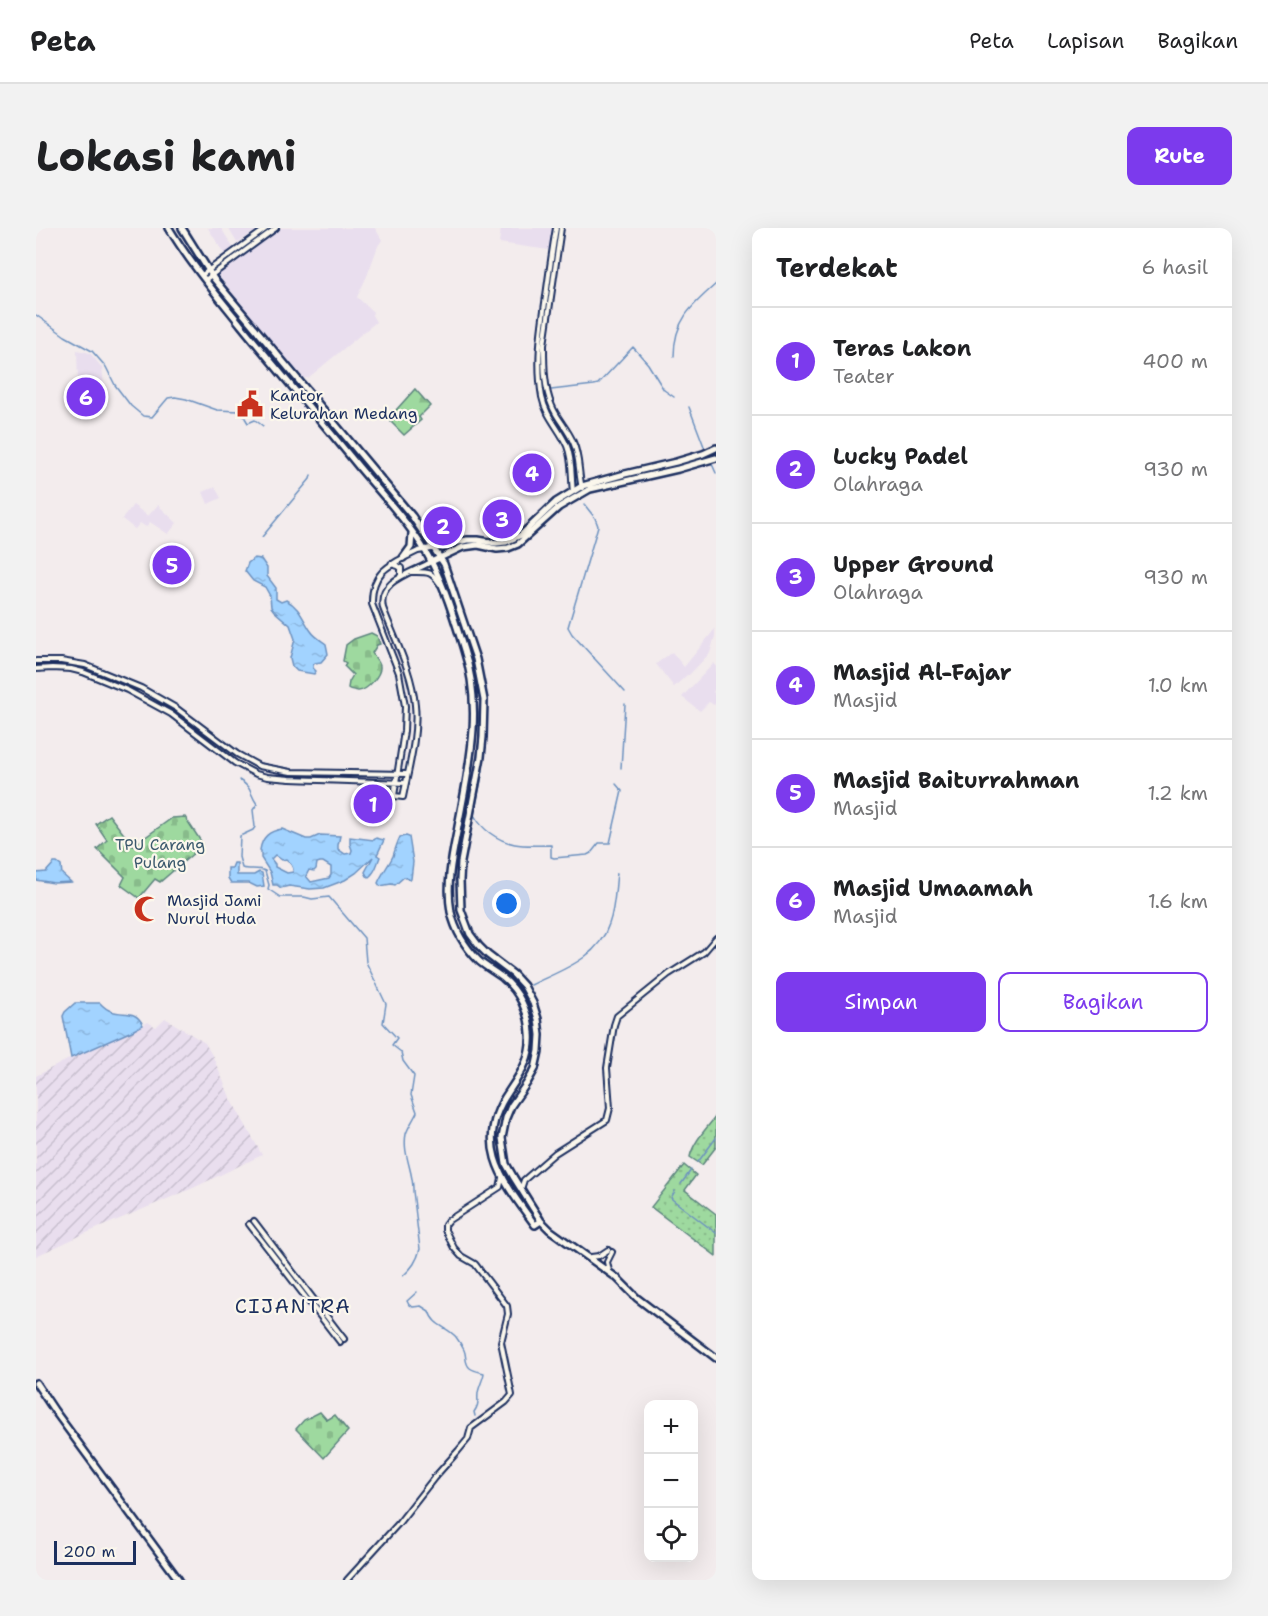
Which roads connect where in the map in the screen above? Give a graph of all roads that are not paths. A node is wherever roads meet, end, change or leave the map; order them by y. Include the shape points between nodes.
1 (169, 228) edge
2 (182, 228) edge
3 (267, 228) edge
4 (276, 228) edge
5 (556, 228) edge
6 (561, 228) edge
7 (556, 241) junction
8 (211, 272) junction
9 (204, 278) junction
10 (260, 334) junction
11 (253, 340) junction
12 (267, 342) junction
13 (542, 345) junction
14 (260, 348) junction
15 (556, 414) junction
16 (549, 418) junction
17 (341, 431) junction
18 (334, 436) junction
19 (349, 441) junction
20 (342, 446) junction
21 (716, 448) edge
22 (696, 456) junction
23 (716, 458) edge
24 (699, 464) junction
25 (572, 470) junction
26 (579, 470) junction
27 (583, 489) junction
28 (574, 494) junction
29 (412, 533) junction
30 (478, 542) junction
31 (434, 548) junction
32 (421, 551) junction
33 (403, 558) junction
34 (441, 558) junction
35 (390, 564) junction
36 (429, 564) junction
37 (412, 573) junction
38 (399, 578) junction
39 (442, 587) junction
40 (473, 649) junction
41 (465, 652) junction
42 (476, 659) junction
43 (468, 661) junction
44 (36, 662) edge
45 (36, 669) edge
46 (84, 669) junction
47 (414, 693) junction
48 (404, 695) junction
49 (471, 755) junction
50 (481, 757) junction
51 (259, 766) junction
52 (397, 773) junction
53 (256, 774) junction
54 (407, 774) junction
55 (396, 782) junction
56 (406, 783) junction
57 (716, 938) edge
58 (501, 1104) junction
59 (510, 1109) junction
60 (502, 1178) junction
61 (514, 1178) junction
62 (524, 1180) junction
63 (500, 1186) junction
64 (509, 1188) junction
65 (521, 1191) junction
66 (541, 1221) junction
67 (251, 1223) dead end
68 (587, 1256) junction
69 (613, 1276) junction
70 (342, 1341) dead end
71 (716, 1358) edge
72 (36, 1383) edge
73 (179, 1580) edge
74 (347, 1580) edge

1 - 9 main road
2 - 8 main road
3 - 8 street
4 - 8 street
5 - 7 street
6 - 7 street
7 - 13 street
8 - 9 street
8 - 10 main road
9 - 11 main road
10 - 11 main road
10 - 12 main road
11 - 14 main road
12 - 14 main road
12 - 17 main road
13 - 15 street via 549,396
13 - 16 street via 539,365
14 - 18 main road
15 - 16 street
15 - 26 street via 573,442
16 - 25 street via 566,444
17 - 18 main road via 340,436
17 - 19 main road
18 - 20 main road
19 - 20 main road via 343,441
19 - 31 main road
20 - 29 main road
21 - 22 main road
22 - 24 main road
22 - 27 main road via 597,481
23 - 24 main road
24 - 27 main road
25 - 26 street
25 - 28 street
26 - 27 street
27 - 28 main road
28 - 30 main road via 518,544 497,549
29 - 32 main road
29 - 33 main road via 411,547
30 - 31 main road via 467,540
30 - 34 main road
31 - 32 main road
31 - 34 main road
32 - 33 street
32 - 36 main road
33 - 35 street
34 - 36 main road
34 - 40 main road
35 - 38 street via 401,568
35 - 48 street via 375,582 372,604
36 - 37 street
36 - 39 main road
37 - 38 street
37 - 39 street via 428,572
38 - 47 street via 387,587 381,602
39 - 41 main road
40 - 41 main road
40 - 42 main road
41 - 43 main road
42 - 43 main road
42 - 50 main road via 484,700
43 - 49 main road via 475,722
44 - 46 street via 61,661
45 - 46 street
46 - 51 street via 141,688
46 - 53 street via 155,704
47 - 48 street via 409,698
47 - 54 street via 415,722
48 - 52 street via 405,719
49 - 50 main road
49 - 58 main road via 452,861 451,912 471,952 516,992 529,1022 526,1065
50 - 59 main road via 462,862 461,910 479,946 524,986 533,1003 540,1035 535,1069
51 - 52 street via 291,771
51 - 53 street
52 - 54 street
52 - 55 street
53 - 55 street via 290,779
54 - 56 street
55 - 56 street
55 - 56 street via 394,796 404,797
57 - 62 street via 704,952 619,1014 607,1068 607,1120 560,1149
58 - 59 street
58 - 60 main road via 493,1138
59 - 61 main road via 502,1138 506,1164
60 - 63 street
60 - 64 main road
61 - 62 street
61 - 65 main road
62 - 65 street
63 - 64 street
63 - 74 street via 449,1220 445,1230 455,1250 475,1264 507,1306 501,1342 512,1395 471,1428 462,1447
64 - 66 main road via 535,1225
65 - 66 main road
66 - 68 main road
67 - 70 street
68 - 69 main road
68 - 69 street via 596,1258 610,1251 607,1266
69 - 71 main road
72 - 73 main road

